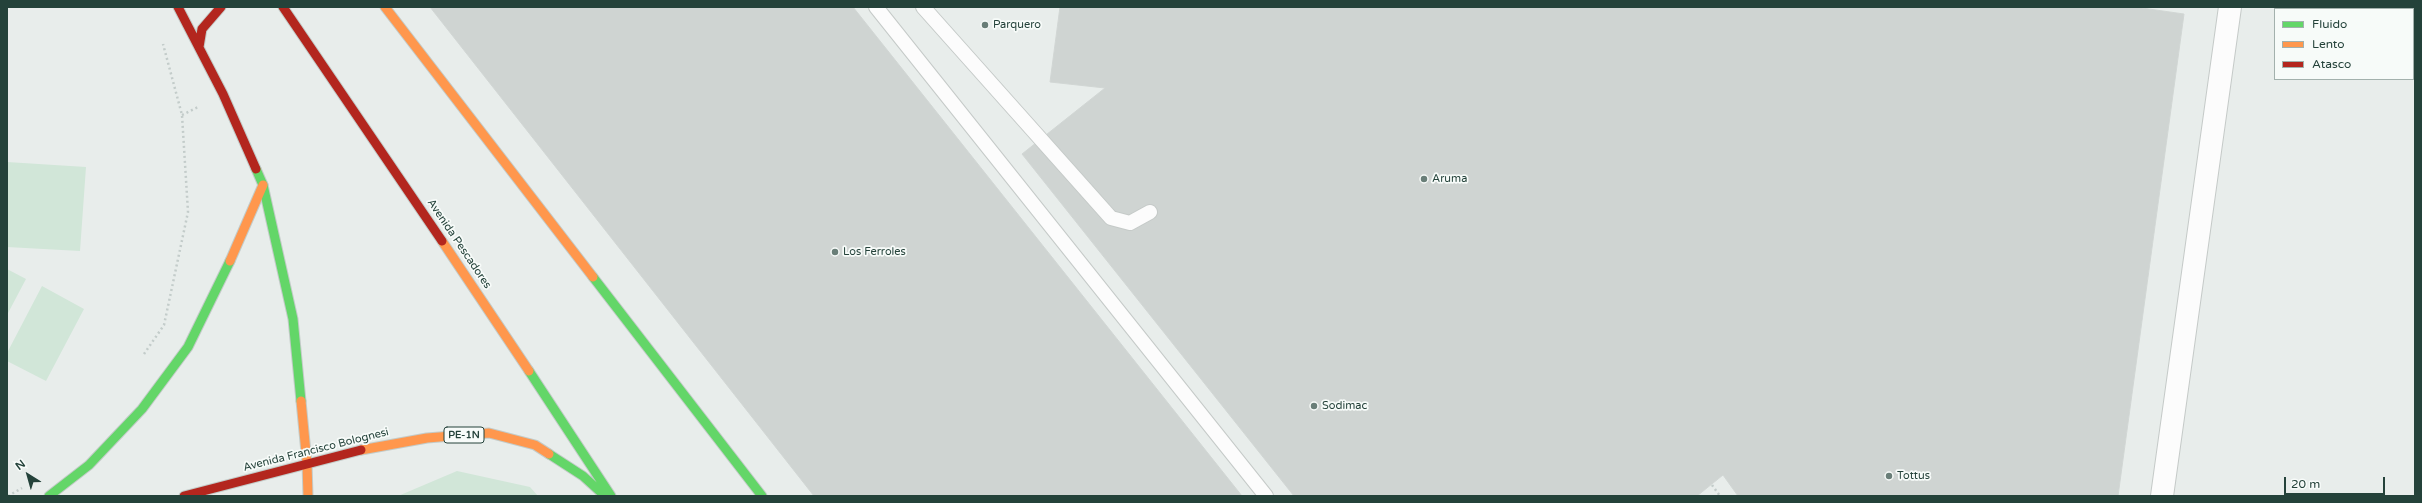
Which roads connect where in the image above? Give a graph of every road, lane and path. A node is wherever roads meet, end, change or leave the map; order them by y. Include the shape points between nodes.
1 (178, 7) edge
2 (221, 7) edge
3 (283, 7) edge
4 (386, 7) edge
5 (876, 7) edge
6 (924, 7) edge
7 (2230, 7) edge
8 (162, 41) dead end
9 (199, 47) junction
10 (263, 185) junction
11 (1150, 212) dead end
12 (142, 357) dead end
13 (307, 463) junction
14 (1712, 484) dead end
15 (28, 485) dead end
16 (8, 496) edge
17 (49, 496) edge
18 (184, 496) edge
19 (308, 496) edge
20 (605, 496) edge
21 (611, 496) edge
22 (762, 496) edge
23 (1266, 496) edge
24 (1720, 496) edge
25 (2162, 496) edge

1 - 9 main road
2 - 9 main road via 202,29
3 - 21 main road, Avenida Pescadores via 478,292
4 - 22 main road
5 - 23 lane
6 - 11 lane via 1111,218 1130,223
7 - 25 street
8 - 12 path via 182,115 188,212 164,325
9 - 10 main road
10 - 13 main road via 293,319
10 - 17 main road via 223,278 188,347 142,409 89,465
13 - 18 main road, Avenida Francisco Bolognesi / PE-1N
13 - 19 main road
13 - 20 main road, Avenida Francisco Bolognesi / PE-1N via 427,438 489,433 535,445 583,476
14 - 24 path
15 - 16 path

